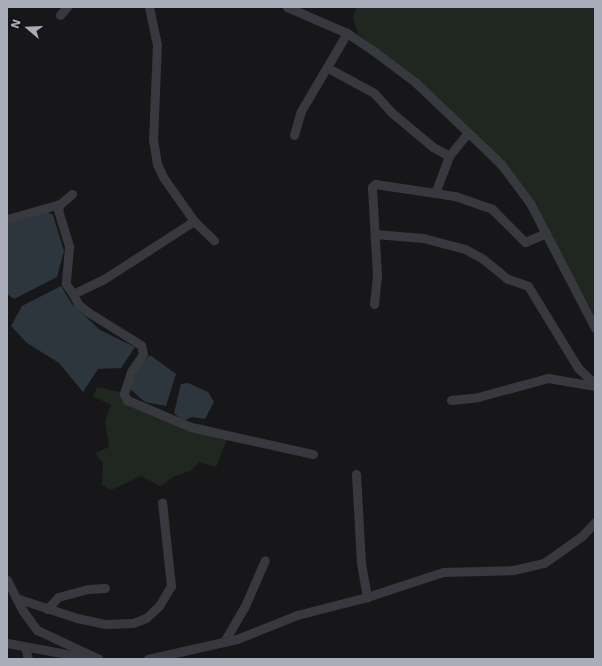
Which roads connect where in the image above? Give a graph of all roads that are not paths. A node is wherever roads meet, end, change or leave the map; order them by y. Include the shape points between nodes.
1 (67, 7) edge
2 (149, 7) edge
3 (287, 7) edge
4 (60, 15) dead end
5 (347, 33) junction
6 (328, 68) junction
7 (467, 134) junction
8 (294, 135) dead end
9 (449, 156) junction
10 (435, 193) junction
11 (72, 194) dead end
12 (60, 204) junction
13 (7, 219) edge
14 (194, 220) junction
15 (546, 233) junction
16 (375, 234) junction
17 (214, 240) dead end
18 (73, 294) junction
19 (374, 304) dead end
20 (595, 328) edge
21 (595, 385) edge
22 (451, 400) dead end
23 (313, 454) dead end
24 (356, 474) dead end
25 (162, 502) dead end
26 (595, 522) edge
27 (265, 560) dead end
28 (7, 580) edge
29 (105, 588) dead end
30 (367, 597) junction
31 (19, 599) junction
32 (47, 609) junction
33 (224, 642) junction
34 (7, 643) edge
35 (25, 647) junction
36 (28, 659) edge
37 (99, 659) edge
38 (148, 659) edge

1 - 4 street
2 - 14 street via 157,45 153,139 157,164 163,177
3 - 5 street
5 - 6 street
5 - 7 street via 414,82
6 - 8 street via 301,111
6 - 9 street via 374,93 391,112 433,147
7 - 9 street
7 - 15 street via 501,164 530,203
9 - 10 street
10 - 15 street via 455,196 492,209 525,242
10 - 16 street via 375,184 371,190
11 - 12 street
12 - 13 street
12 - 18 street via 58,210 69,247 66,284
14 - 17 street
14 - 18 street via 104,279
15 - 20 street
16 - 19 street via 377,276
16 - 21 street via 424,238 465,250 483,259 508,279 528,286 578,368
18 - 23 street via 78,304 88,312 141,345 143,354 131,372 124,394 127,400 191,427
21 - 22 street via 548,378 478,397
24 - 30 street via 361,564
25 - 32 street via 171,586 159,606 146,618 118,624 77,618
26 - 30 street via 582,536 544,563 513,570 443,572
27 - 33 street via 244,608
28 - 31 street
29 - 32 street via 88,589 58,597
30 - 33 street via 298,615
31 - 32 street
31 - 37 street via 23,611 37,630
33 - 38 street
34 - 35 street
35 - 36 street
35 - 37 street

